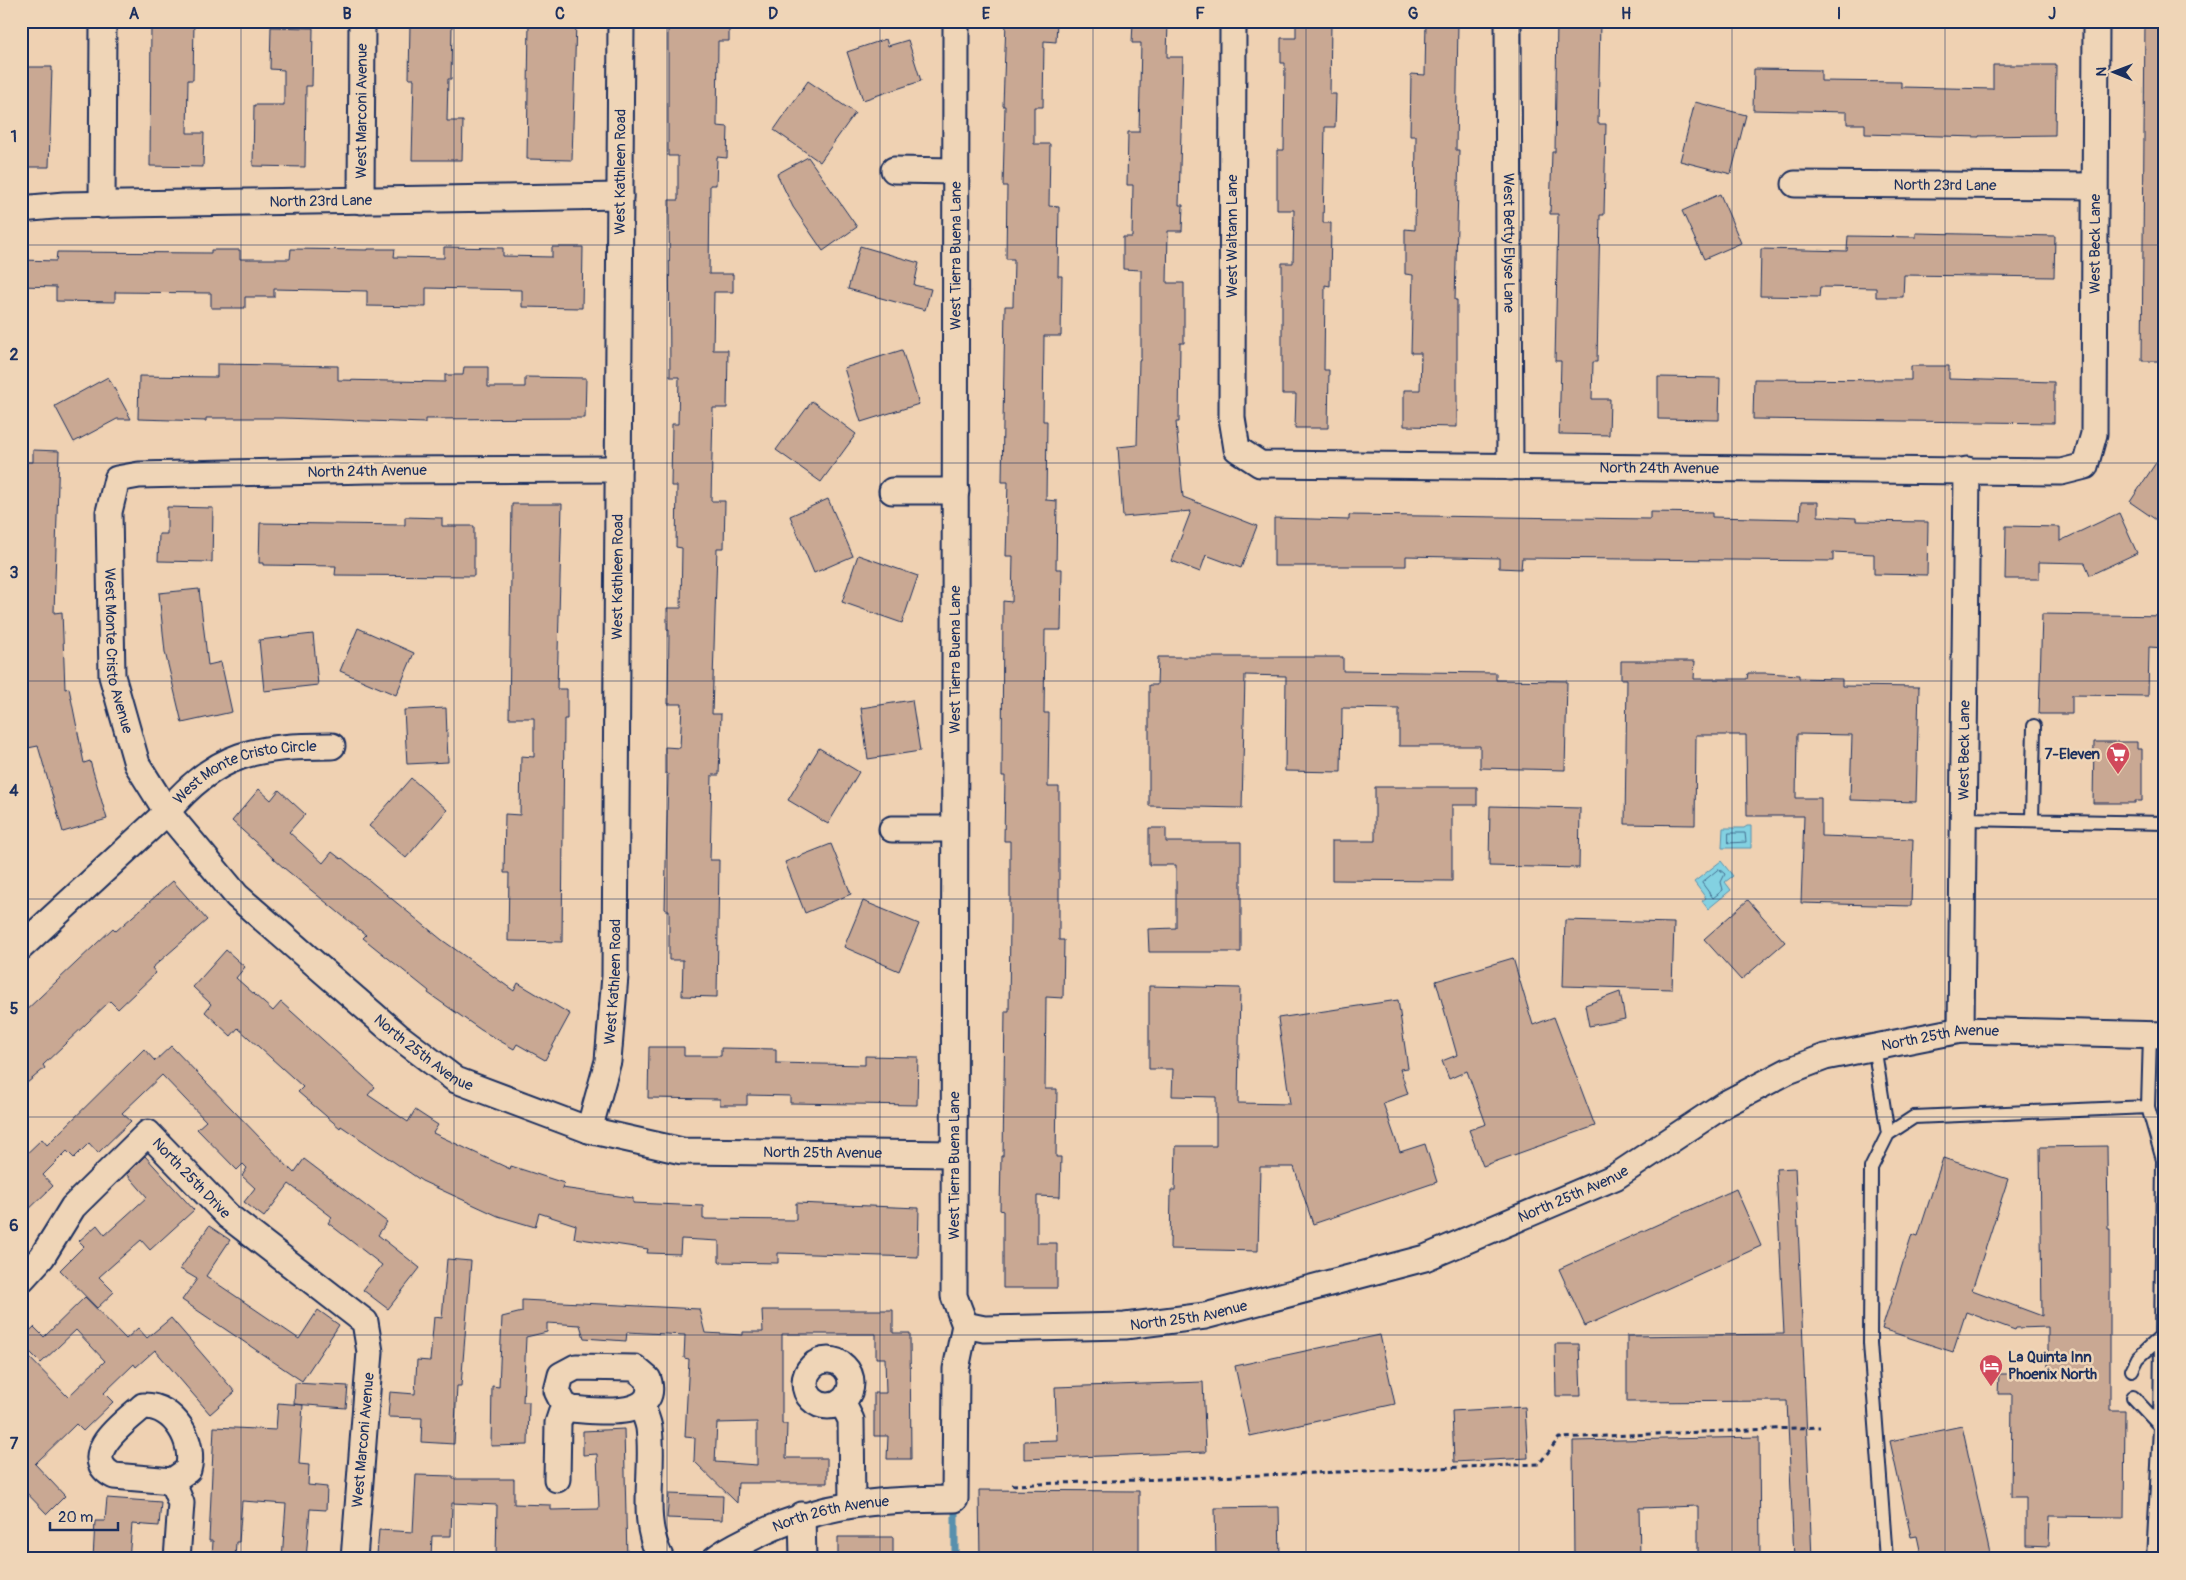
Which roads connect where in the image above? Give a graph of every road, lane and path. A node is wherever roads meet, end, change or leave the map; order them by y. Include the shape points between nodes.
1 (103, 21) edge
2 (362, 21) edge
3 (621, 21) edge
4 (956, 21) edge
5 (1233, 21) edge
6 (1508, 21) edge
7 (2096, 21) edge
8 (894, 170) dead end
9 (955, 171) junction
10 (1795, 184) dead end
11 (2094, 186) junction
12 (620, 196) junction
13 (360, 201) junction
14 (102, 205) junction
15 (21, 209) edge
16 (1237, 450) joint
17 (2085, 466) joint
18 (1510, 467) junction
19 (618, 469) junction
20 (1967, 470) junction
21 (116, 479) joint
22 (892, 491) dead end
23 (956, 491) junction
24 (2034, 726) dead end
25 (332, 746) dead end
26 (167, 812) junction
27 (1964, 819) junction
28 (2032, 820) junction
29 (2165, 823) edge
30 (892, 829) dead end
31 (953, 829) junction
32 (21, 947) edge
33 (1962, 1030) junction
34 (2157, 1035) edge
35 (1874, 1046) junction
36 (2148, 1107) junction
37 (589, 1130) junction
38 (1888, 1134) junction
39 (954, 1154) junction
40 (21, 1280) edge
41 (365, 1322) joint
42 (965, 1325) junction
43 (2162, 1337) junction
44 (2132, 1370) dead end
45 (2133, 1397) dead end
46 (842, 1402) dead end
47 (564, 1405) junction
48 (642, 1406) junction
49 (2160, 1426) junction
50 (1820, 1427) dead end
51 (557, 1479) dead end
52 (172, 1481) dead end
53 (1012, 1485) dead end
54 (852, 1504) junction
55 (802, 1515) junction
56 (177, 1559) edge
57 (354, 1559) edge
58 (661, 1559) edge
59 (715, 1559) edge
60 (803, 1559) edge
61 (1886, 1559) edge
62 (2153, 1559) edge

1 - 14 street
2 - 13 street, West Marconi Avenue
3 - 12 street, West Kathleen Road
4 - 9 street, West Tierra Buena Lane
5 - 16 street, West Waltann Lane via 1232,418
6 - 18 street, West Betty Elyse Lane
7 - 11 street, West Beck Lane
8 - 9 street, West Tierra Buena Lane
9 - 23 street, West Tierra Buena Lane
10 - 11 street, North 23rd Lane
11 - 17 street, West Beck Lane via 2094,434
12 - 13 street, North 23rd Lane
12 - 19 street, West Kathleen Road
13 - 14 street, North 23rd Lane
14 - 15 street, North 23rd Lane
16 - 18 street, North 24th Avenue via 1260,464
17 - 20 street, North 24th Avenue via 2061,472
18 - 20 street, North 24th Avenue
19 - 21 street, North 24th Avenue via 369,470 139,475
19 - 37 street, West Kathleen Road via 615,976 608,1061
20 - 27 street, West Beck Lane
21 - 26 street, West Monte Cristo Avenue via 108,512 112,676 137,764
22 - 23 street
23 - 31 street, West Tierra Buena Lane
24 - 28 lane
25 - 26 street, West Monte Cristo Circle via 288,746 230,758 182,794
26 - 32 street
26 - 37 street, North 25th Avenue via 237,896 353,998 456,1080
27 - 28 lane
27 - 33 street, West Beck Lane
28 - 29 lane
30 - 31 street
31 - 39 street, West Tierra Buena Lane
33 - 34 street, North 25th Avenue
33 - 35 street, North 25th Avenue
34 - 36 lane
35 - 38 lane
35 - 42 street, North 25th Avenue via 1788,1071 1725,1104 1615,1177 1425,1258 1205,1316 1125,1326 984,1328
36 - 38 lane via 1914,1117
36 - 43 lane via 2163,1160
37 - 39 street, North 25th Avenue via 682,1150
38 - 61 lane via 1872,1168 1870,1343
39 - 42 street, West Tierra Buena Lane via 954,1296
40 - 41 street, North 25th Drive via 42,1258 73,1207 148,1133 228,1216
41 - 57 street, West Marconi Avenue via 370,1352
42 - 54 street, North 26th Avenue via 956,1369 955,1499
43 - 44 lane via 2138,1358
43 - 49 lane
45 - 49 lane
46 - 54 street via 851,1420
47 - 48 street via 580,1409 631,1410
47 - 48 street via 557,1391 558,1382 568,1370 576,1367 627,1367 635,1368 648,1379 650,1395
47 - 51 street via 558,1423
48 - 58 street via 649,1428 648,1522
49 - 62 lane
50 - 53 path via 1558,1438 1540,1464
52 - 56 street via 182,1503
54 - 55 street, North 26th Avenue
55 - 59 street, North 26th Avenue via 775,1525
55 - 60 street

